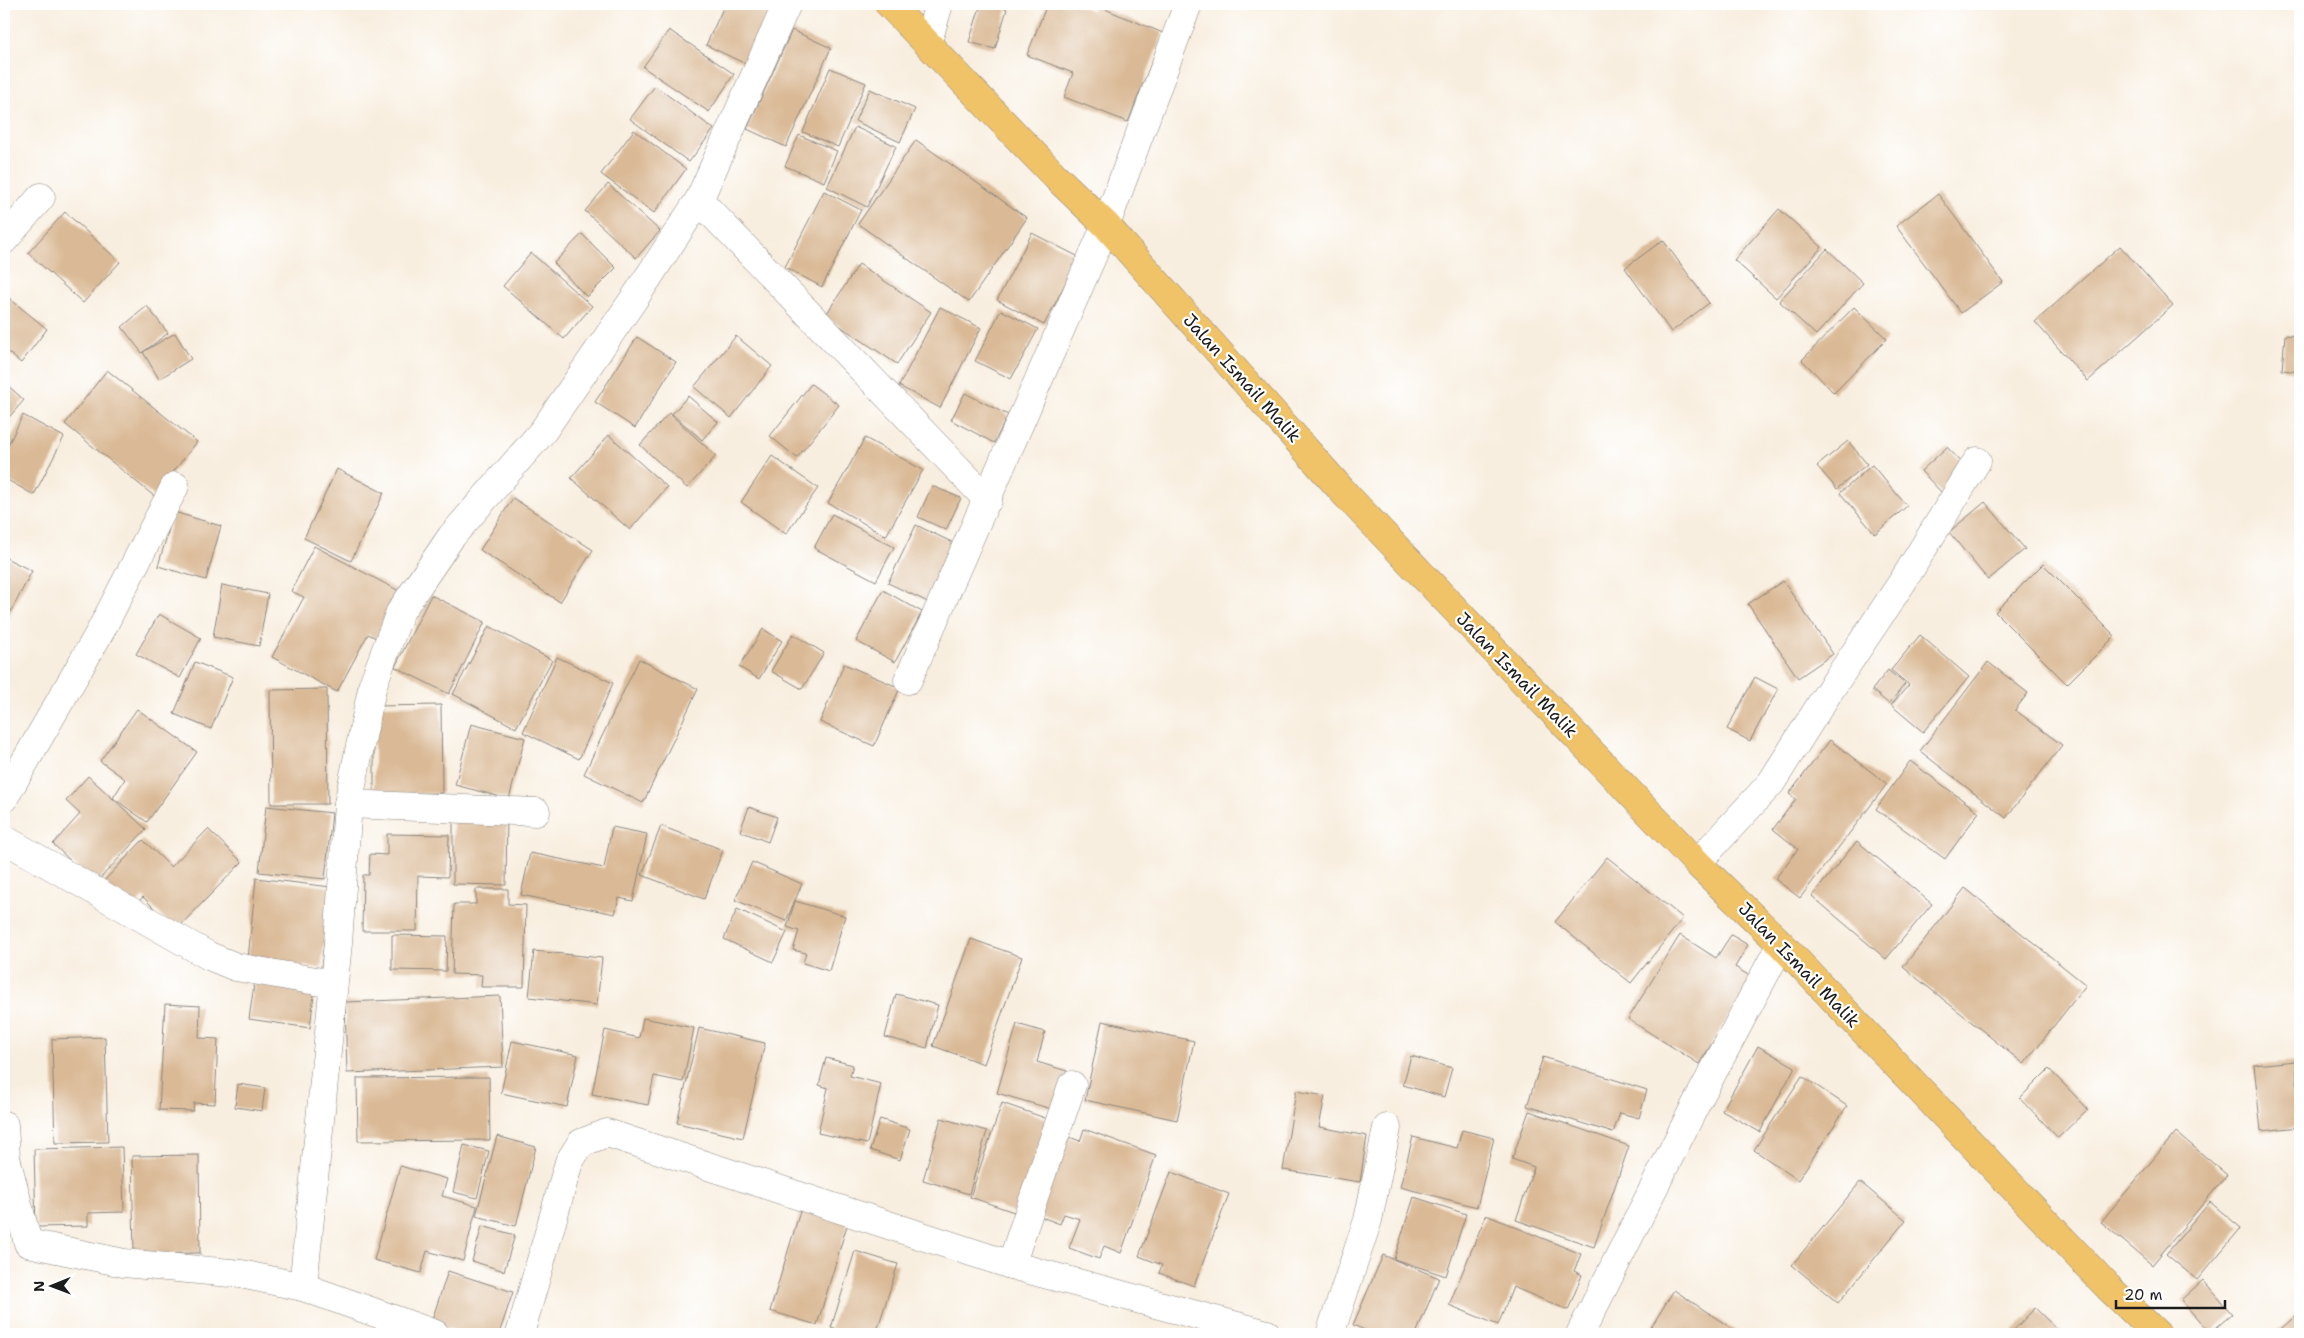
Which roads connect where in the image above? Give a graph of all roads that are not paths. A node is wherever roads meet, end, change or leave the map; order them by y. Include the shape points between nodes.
1 (787, 4) edge
2 (889, 4) edge
3 (939, 4) edge
4 (1188, 4) edge
5 (928, 42) junction
6 (41, 197) dead end
7 (699, 200) junction
8 (1106, 225) junction
9 (4, 240) edge
10 (1977, 461) dead end
11 (175, 486) dead end
12 (988, 500) junction
13 (908, 680) dead end
14 (4, 798) edge
15 (348, 804) junction
16 (536, 812) dead end
17 (4, 839) edge
18 (1697, 863) junction
19 (1781, 944) junction
20 (334, 984) junction
21 (1072, 1085) dead end
22 (4, 1125) edge
23 (1387, 1128) dead end
24 (1011, 1265) junction
25 (303, 1287) junction
26 (435, 1334) edge
27 (520, 1334) edge
28 (1266, 1334) edge
29 (1330, 1334) edge
30 (1580, 1334) edge
31 (2157, 1334) edge

1 - 7 street
2 - 5 main road, Jalan Ismail Malik
3 - 5 street
4 - 8 street
5 - 8 main road, Jalan Ismail Malik
6 - 9 street
7 - 12 street
7 - 15 street via 543,431 451,538 400,612 373,684
8 - 12 street
8 - 18 main road, Jalan Ismail Malik via 1347,496
10 - 18 street via 1771,783
11 - 14 street via 100,632
12 - 13 street
15 - 16 street
15 - 20 street
17 - 20 street via 209,956 236,967
18 - 19 main road, Jalan Ismail Malik
19 - 30 street
19 - 31 main road, Jalan Ismail Malik
20 - 25 street
21 - 24 street
22 - 25 street via 6,1158 28,1243 124,1263 241,1274
23 - 29 street via 1368,1220
24 - 27 street via 607,1133 581,1143 569,1162
24 - 28 street
25 - 26 street

